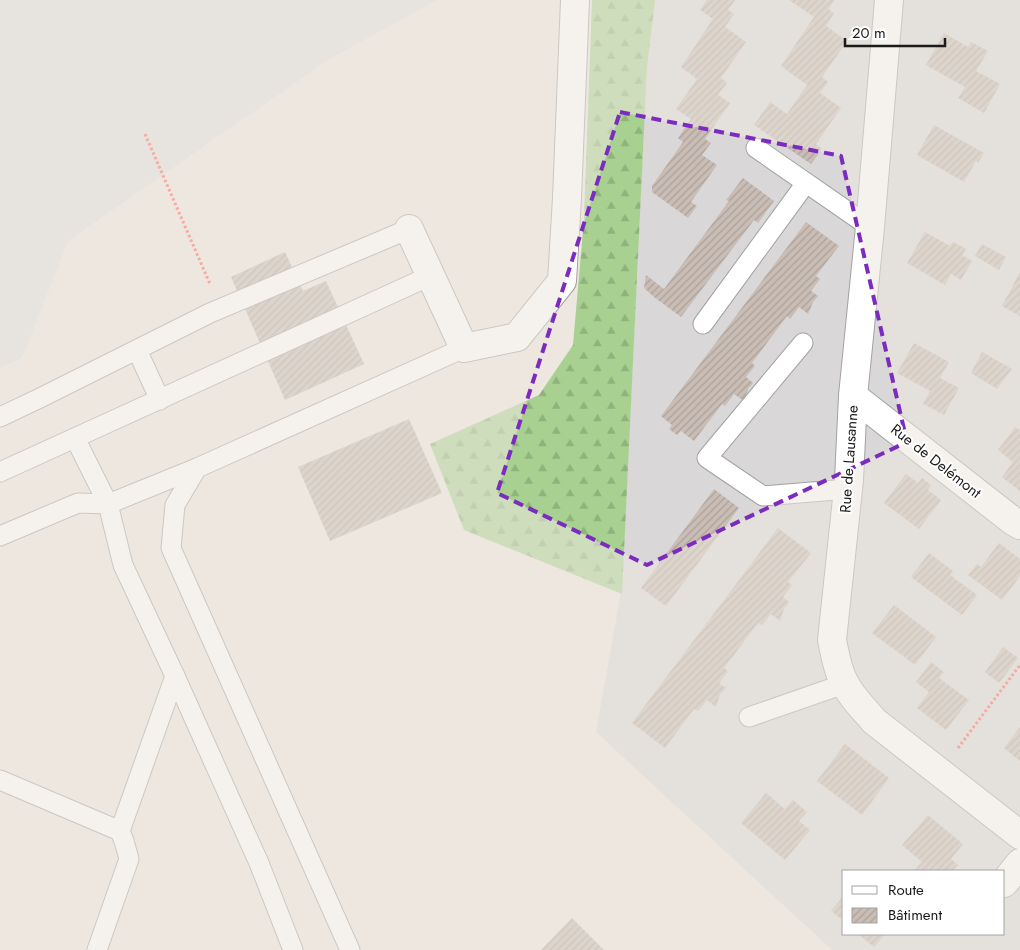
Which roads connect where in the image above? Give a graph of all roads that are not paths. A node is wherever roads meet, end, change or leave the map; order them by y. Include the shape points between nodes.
1 (575, 0) edge
2 (889, 0) edge
3 (756, 148) dead end
4 (806, 183) junction
5 (870, 227) junction
6 (409, 229) joint
7 (430, 276) junction
8 (703, 324) dead end
9 (803, 342) dead end
10 (464, 348) junction
11 (137, 350) junction
12 (853, 396) junction
13 (160, 400) junction
14 (0, 417) edge
15 (75, 438) junction
16 (197, 468) junction
17 (0, 472) edge
18 (848, 489) junction
19 (108, 504) junction
20 (1020, 524) edge
21 (0, 536) edge
22 (175, 676) junction
23 (844, 684) junction
24 (749, 717) dead end
25 (0, 780) edge
26 (120, 831) junction
27 (1020, 836) edge
28 (1020, 863) edge
29 (1005, 882) edge
30 (97, 950) edge
31 (293, 950) edge
32 (350, 950) edge

1 - 10 street via 562,281 517,337
2 - 5 street, Rue de Lausanne
3 - 4 lane
4 - 5 lane
4 - 8 lane
5 - 12 street, Rue de Lausanne
6 - 7 street
6 - 11 lane via 221,309
7 - 10 street
7 - 13 lane
9 - 18 lane via 707,458 764,496
10 - 16 lane
11 - 13 lane
11 - 14 lane
12 - 18 street, Rue de Lausanne
12 - 20 street, Rue de Delémont
13 - 15 lane
15 - 17 lane
15 - 19 lane
16 - 19 lane
16 - 32 lane via 175,505 171,548
18 - 23 street, Rue de Lausanne via 832,640
19 - 21 lane via 78,503
19 - 22 lane via 124,564
22 - 26 lane
22 - 31 lane via 259,863
23 - 24 lane
23 - 27 street, Rue de Lausanne via 874,720
25 - 26 lane
26 - 30 lane via 128,859
28 - 29 street

